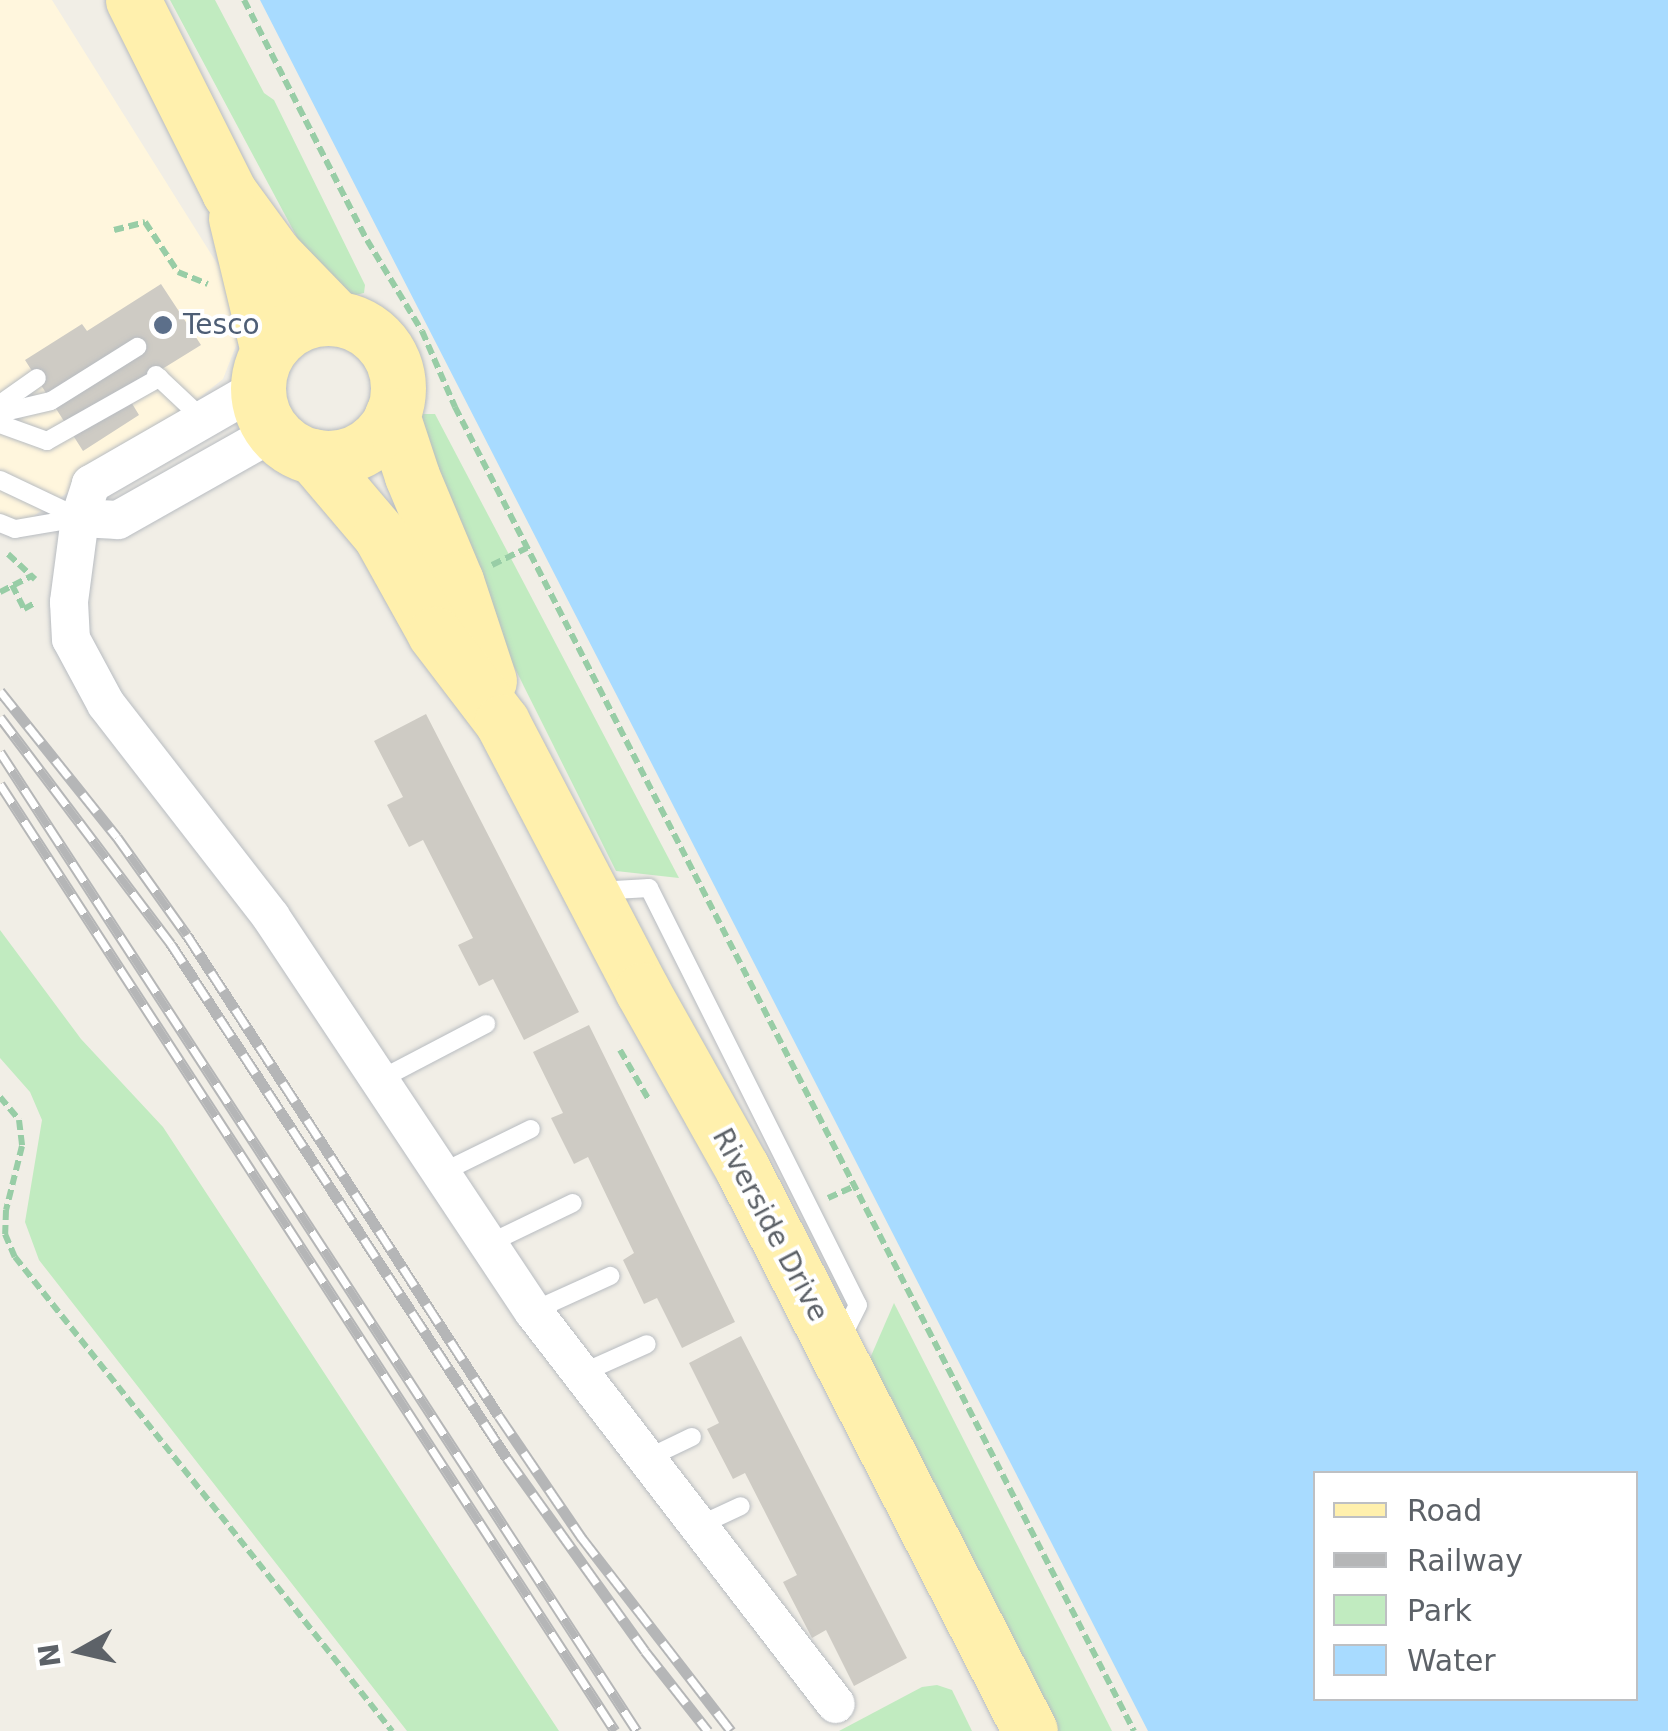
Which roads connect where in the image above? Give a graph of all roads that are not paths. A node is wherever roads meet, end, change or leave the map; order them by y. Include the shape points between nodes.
1 (133, 0) edge
2 (229, 192) junction
3 (336, 318) junction
4 (137, 347) dead end
5 (38, 378) dead end
6 (0, 404) edge
7 (278, 407) junction
8 (0, 413) edge
9 (392, 415) junction
10 (206, 422) junction
11 (0, 424) edge
12 (0, 480) edge
13 (80, 518) junction
14 (0, 523) edge
15 (502, 722) junction
16 (592, 891) junction
17 (486, 1024) dead end
18 (379, 1080) junction
19 (531, 1129) dead end
20 (441, 1173) junction
21 (572, 1202) dead end
22 (488, 1244) junction
23 (610, 1276) dead end
24 (532, 1311) junction
25 (847, 1328) junction
26 (646, 1344) dead end
27 (580, 1374) junction
28 (692, 1438) dead end
29 (646, 1458) junction
30 (741, 1506) dead end
31 (698, 1526) junction
32 (836, 1704) dead end
33 (1030, 1731) edge

1 - 2 main road, Riverside Drive
2 - 3 main road, Riverside Drive via 275,254
2 - 7 main road, Riverside Drive
3 - 7 main road via 302,323
3 - 9 main road, Riverside Drive via 368,330 390,354 398,388
4 - 8 lane via 52,401
5 - 6 lane
7 - 9 main road via 336,457 358,451
7 - 10 street
7 - 13 street via 118,520
7 - 15 main road, Riverside Drive via 380,535 435,634
9 - 15 main road, Riverside Drive
10 - 11 lane via 157,376 47,441
10 - 13 street via 91,484
12 - 13 lane
13 - 14 lane via 15,529
13 - 18 street via 70,639 106,704 271,917
15 - 16 main road, Riverside Drive
16 - 25 main road, Riverside Drive
16 - 25 lane via 648,888
17 - 18 lane
18 - 20 street
19 - 20 lane
20 - 22 street
21 - 22 lane
22 - 24 street
23 - 24 lane
24 - 27 street
25 - 33 main road, Riverside Drive
26 - 27 lane
27 - 29 street
28 - 29 lane
29 - 31 street
30 - 31 lane
31 - 32 street

